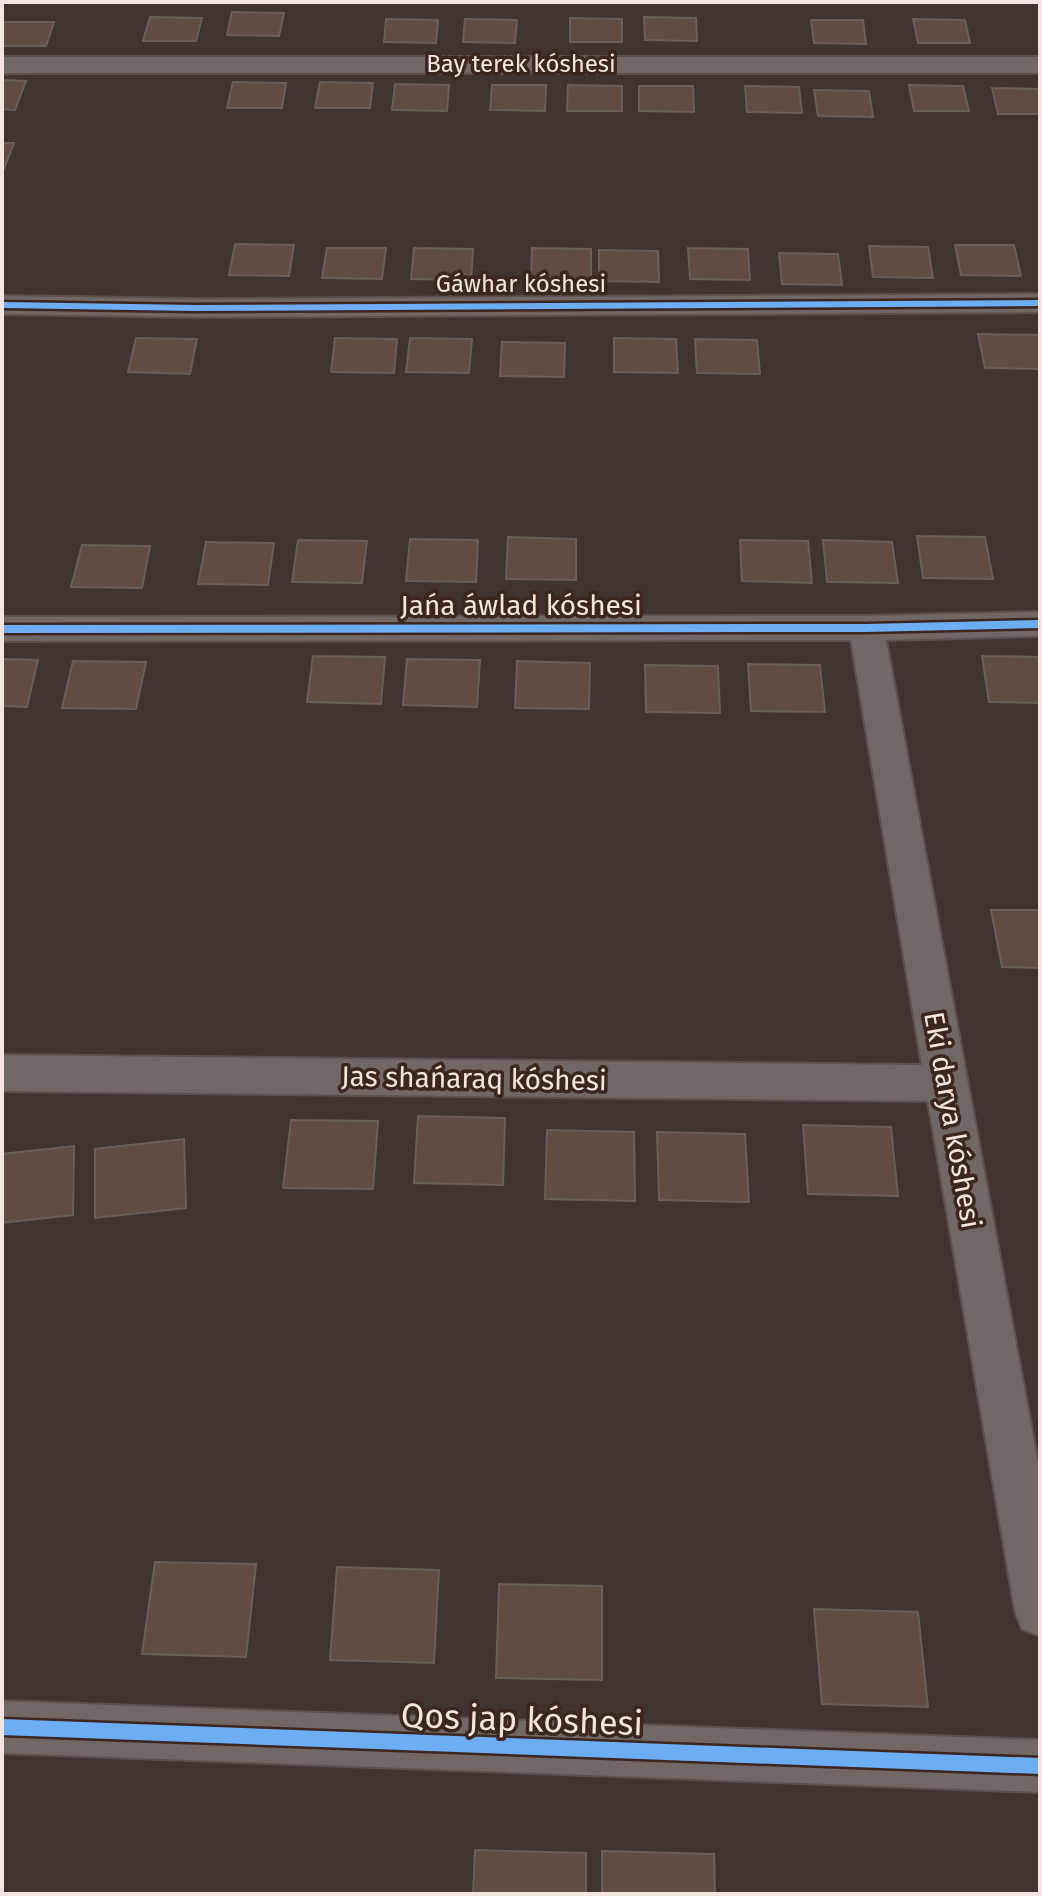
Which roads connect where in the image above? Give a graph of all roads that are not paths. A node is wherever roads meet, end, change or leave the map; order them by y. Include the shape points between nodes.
1 (2, 65) edge
2 (1040, 65) edge
3 (1040, 303) edge
4 (2, 305) edge
5 (1040, 624) edge
6 (866, 628) junction
7 (2, 629) edge
8 (2, 1073) edge
9 (946, 1083) junction
10 (1040, 1611) edge
11 (2, 1727) edge
12 (1040, 1766) edge

1 - 2 street, Bay terek kóshesi
3 - 4 street, Gáwhar kóshesi
5 - 6 street, Jańa áwlad kóshesi
6 - 7 street, Jańa áwlad kóshesi
6 - 9 street, Eki darya kóshesi
8 - 9 street, Jas shańaraq kóshesi
9 - 10 street, Eki darya kóshesi
11 - 12 street, Qos jap kóshesi

